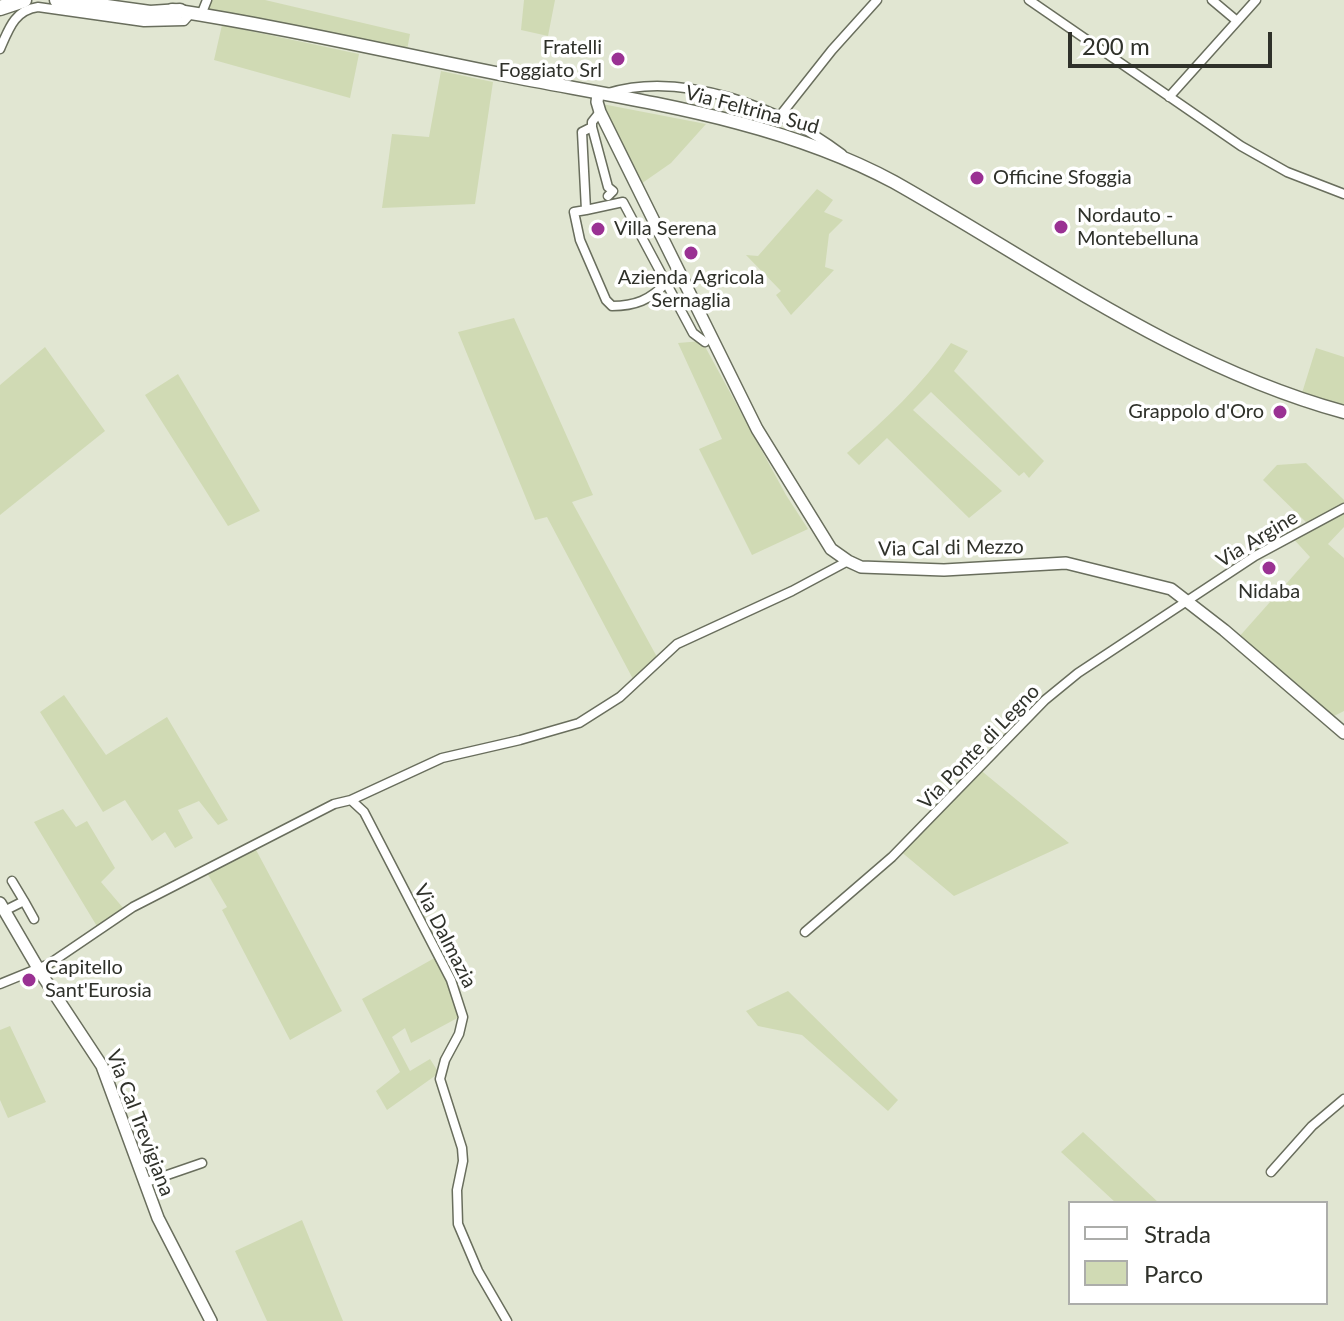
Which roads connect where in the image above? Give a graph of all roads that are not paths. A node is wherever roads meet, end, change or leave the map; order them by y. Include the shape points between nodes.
1 (24, 0) edge
2 (57, 0) edge
3 (105, 0) edge
4 (207, 0) edge
5 (877, 0) edge
6 (1029, 0) edge
7 (1212, 0) edge
8 (1256, 0) edge
9 (0, 8) edge
10 (191, 13) junction
11 (1237, 21) junction
12 (0, 49) edge
13 (601, 94) junction
14 (1169, 97) junction
15 (600, 112) junction
16 (779, 117) junction
17 (592, 127) junction
18 (849, 160) junction
19 (1344, 194) edge
20 (610, 196) junction
21 (586, 210) junction
22 (666, 283) junction
23 (705, 342) dead end
24 (1344, 412) edge
25 (1344, 508) edge
26 (848, 561) junction
27 (1188, 601) junction
28 (1344, 733) edge
29 (351, 800) junction
30 (12, 881) dead end
31 (24, 901) junction
32 (2, 907) edge
33 (34, 919) dead end
34 (805, 932) dead end
35 (38, 968) junction
36 (0, 984) edge
37 (1344, 1099) edge
38 (202, 1163) dead end
39 (1271, 1172) dead end
40 (144, 1183) junction
41 (211, 1321) edge
42 (507, 1321) edge

1 - 9 highway
2 - 10 highway
3 - 10 main road, Via Feltrina Sud
4 - 10 street
5 - 16 street
6 - 14 street
7 - 11 street
8 - 11 street
10 - 12 street, Via Feltrina Sud via 184,21 144,22 27,8
10 - 13 main road, Via Feltrina Sud
11 - 14 street
13 - 15 street
13 - 16 street via 653,85 710,91
13 - 18 main road, Via Feltrina Sud via 754,127
14 - 19 street via 1273,165
15 - 17 street
15 - 26 street via 757,429 818,532
16 - 18 street
17 - 20 street
17 - 21 street via 582,132
18 - 24 main road, Via Feltrina Sud via 1176,347 1266,387
20 - 21 street
20 - 22 street via 623,202
21 - 22 street via 574,212 580,240 612,306 644,301
22 - 23 street via 693,333
25 - 27 street, Via Argine via 1255,556
26 - 27 street, Via Cal di Mezzo via 861,567 922,570 1066,563 1171,589
26 - 29 street via 677,644 620,697 571,725 442,758
27 - 28 street, Via Cal di Mezzo
27 - 34 street, Via Ponte di Legno via 1045,700 892,857
29 - 35 street via 133,907
29 - 42 street, Via Dalmazia via 364,812 462,1007 462,1025 440,1079 462,1148 457,1213 478,1271
30 - 31 street
31 - 32 street
31 - 33 street
32 - 35 street, Via Cal Trevigiana
35 - 36 street
35 - 40 street, Via Cal Trevigiana via 102,1066
37 - 39 street
38 - 40 street
40 - 41 street, Via Cal Trevigiana

